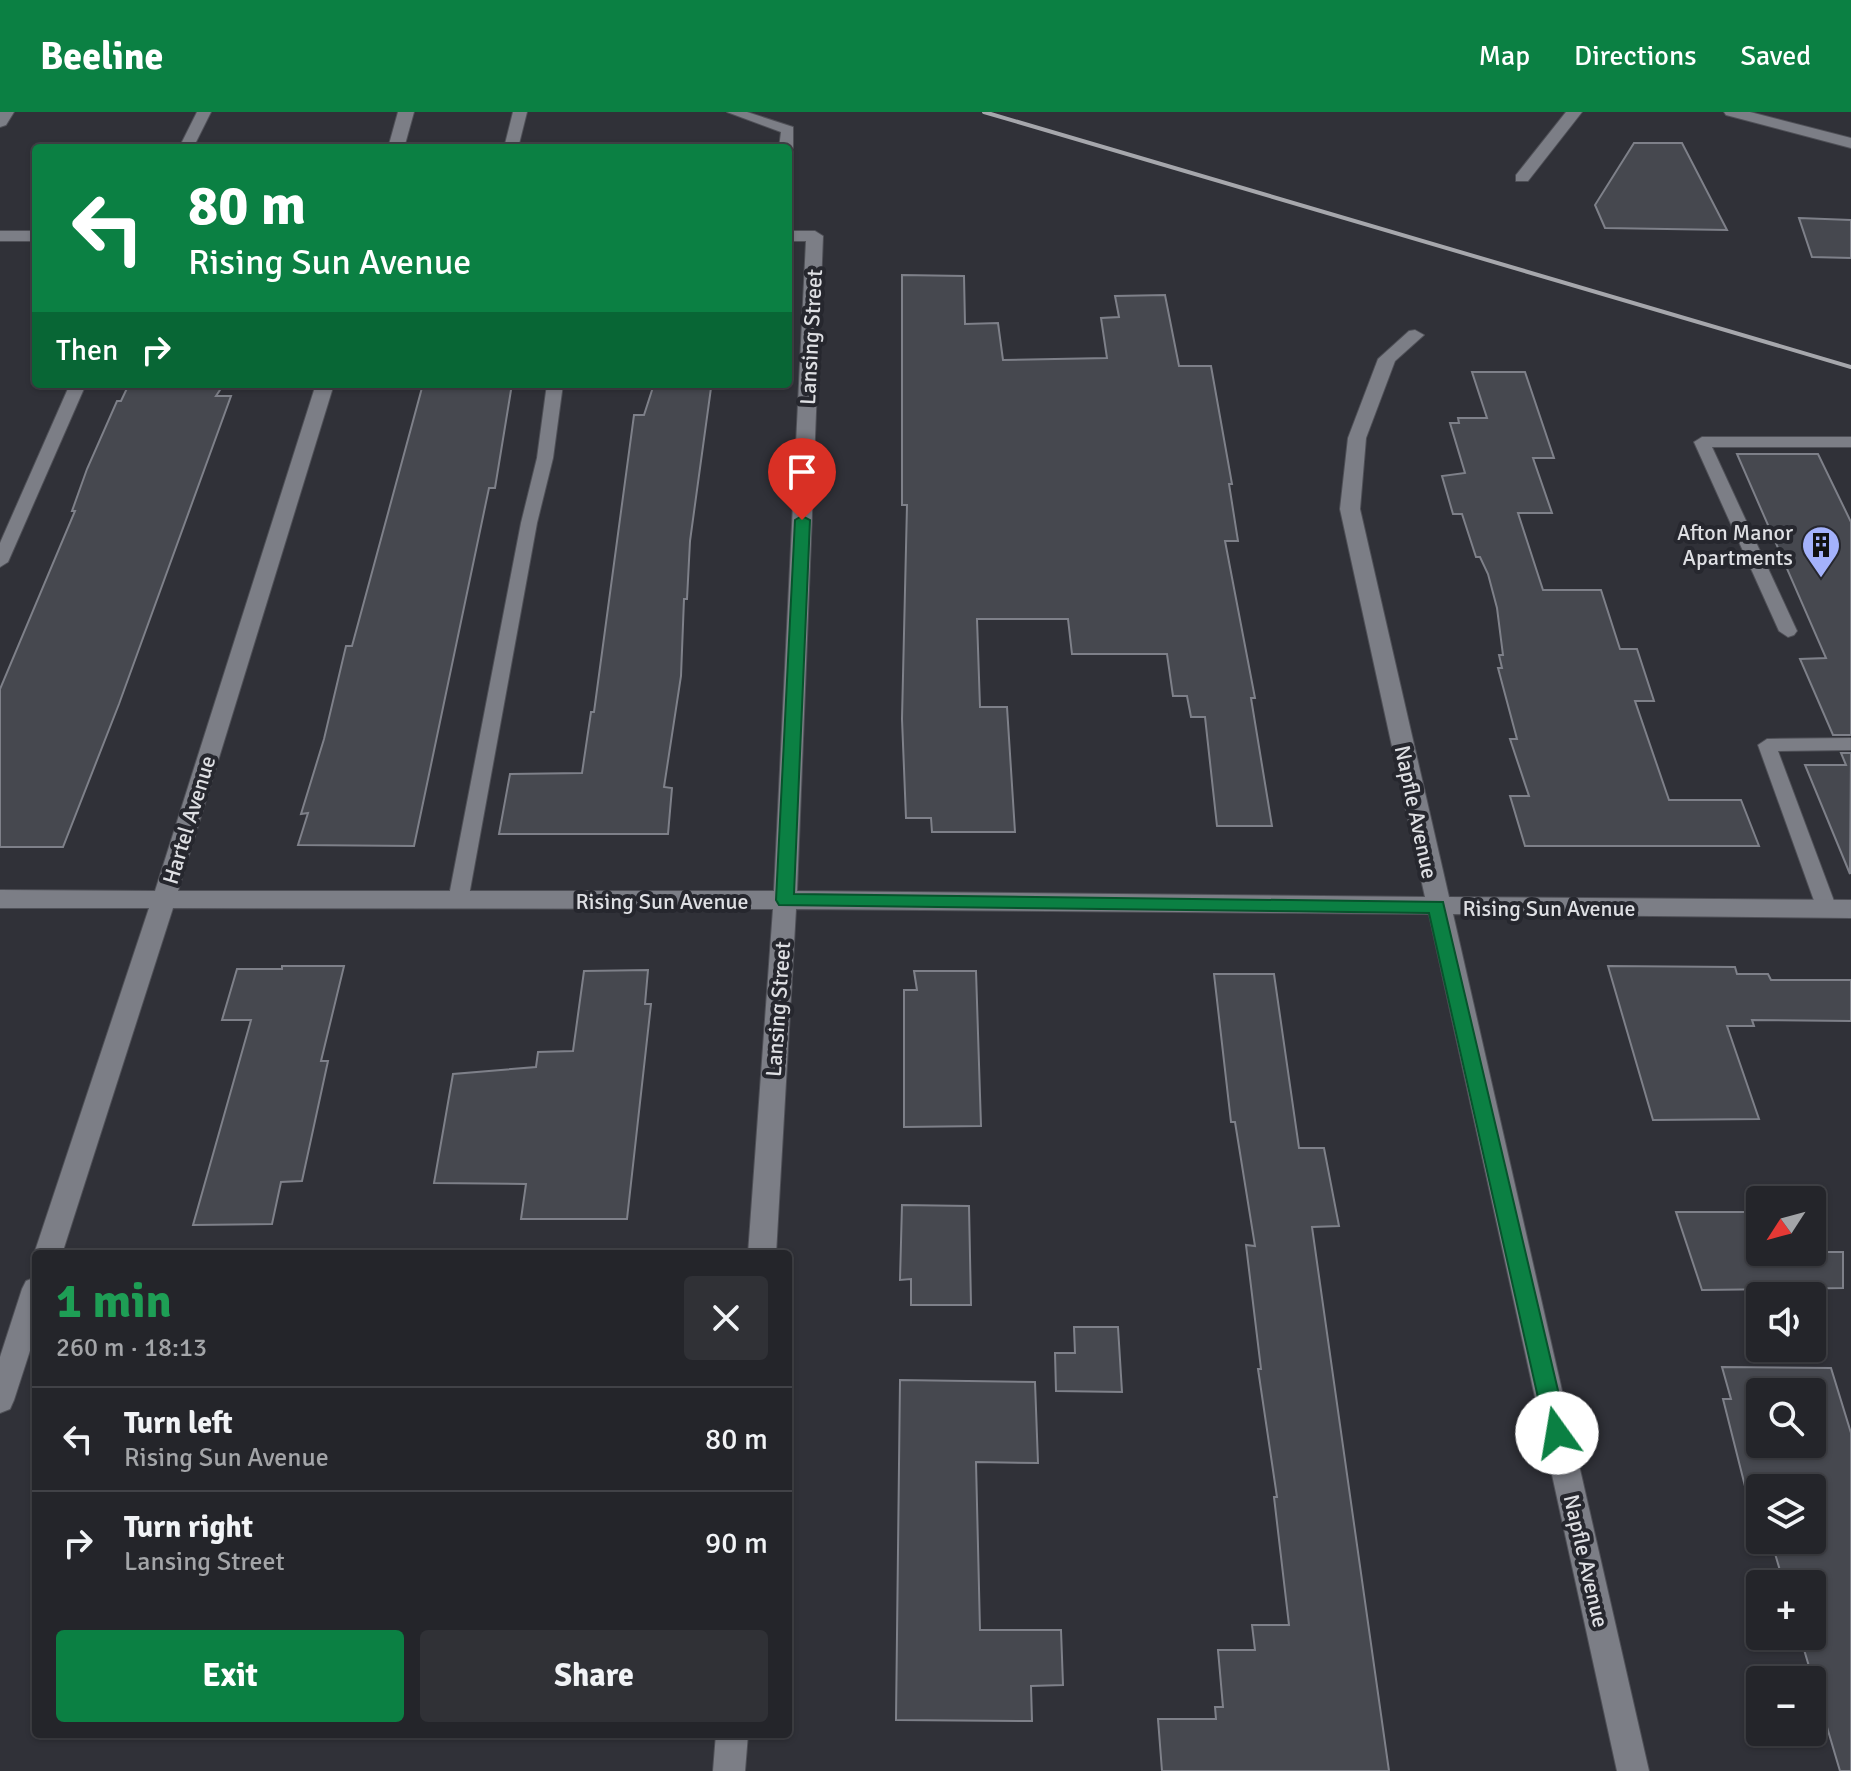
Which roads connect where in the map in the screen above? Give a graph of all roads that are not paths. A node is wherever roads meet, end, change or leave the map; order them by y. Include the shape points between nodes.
1 (6, 112) edge
2 (204, 112) edge
3 (406, 112) edge
4 (520, 112) edge
5 (734, 112) edge
6 (1574, 112) edge
7 (1732, 112) edge
8 (0, 122) edge
9 (1851, 143) edge
10 (188, 144) edge
11 (397, 144) edge
12 (512, 144) edge
13 (786, 144) edge
14 (1522, 178) dead end
15 (0, 236) edge
16 (32, 236) edge
17 (792, 236) edge
18 (1415, 335) dead end
19 (76, 388) edge
20 (324, 388) edge
21 (554, 388) edge
22 (1851, 442) edge
23 (0, 562) edge
24 (1788, 631) dead end
25 (1851, 744) edge
26 (0, 899) edge
27 (164, 899) junction
28 (785, 900) junction
29 (458, 901) junction
30 (1437, 907) junction
31 (1839, 909) edge
32 (49, 1250) edge
33 (762, 1250) edge
34 (32, 1301) edge
35 (0, 1400) edge
36 (732, 1738) edge
37 (729, 1771) edge
38 (1633, 1771) edge

1 - 8 street
2 - 10 lane
3 - 11 street
4 - 12 lane
5 - 13 lane via 788,130
6 - 14 street
7 - 9 street
15 - 16 street
17 - 28 street, Lansing Street via 815,236
18 - 30 street, Napfle Avenue via 1387,359 1357,438 1350,509
19 - 23 lane
20 - 27 street, Hartel Avenue
21 - 29 lane
22 - 24 lane via 1702,442
25 - 31 lane via 1767,745
26 - 27 street, Rising Sun Avenue
27 - 29 street, Rising Sun Avenue
27 - 32 street, Hartel Avenue
28 - 29 street, Rising Sun Avenue
28 - 30 street, Rising Sun Avenue
28 - 33 street, Lansing Street
30 - 31 street, Rising Sun Avenue
30 - 38 street, Napfle Avenue
34 - 35 street
36 - 37 street

